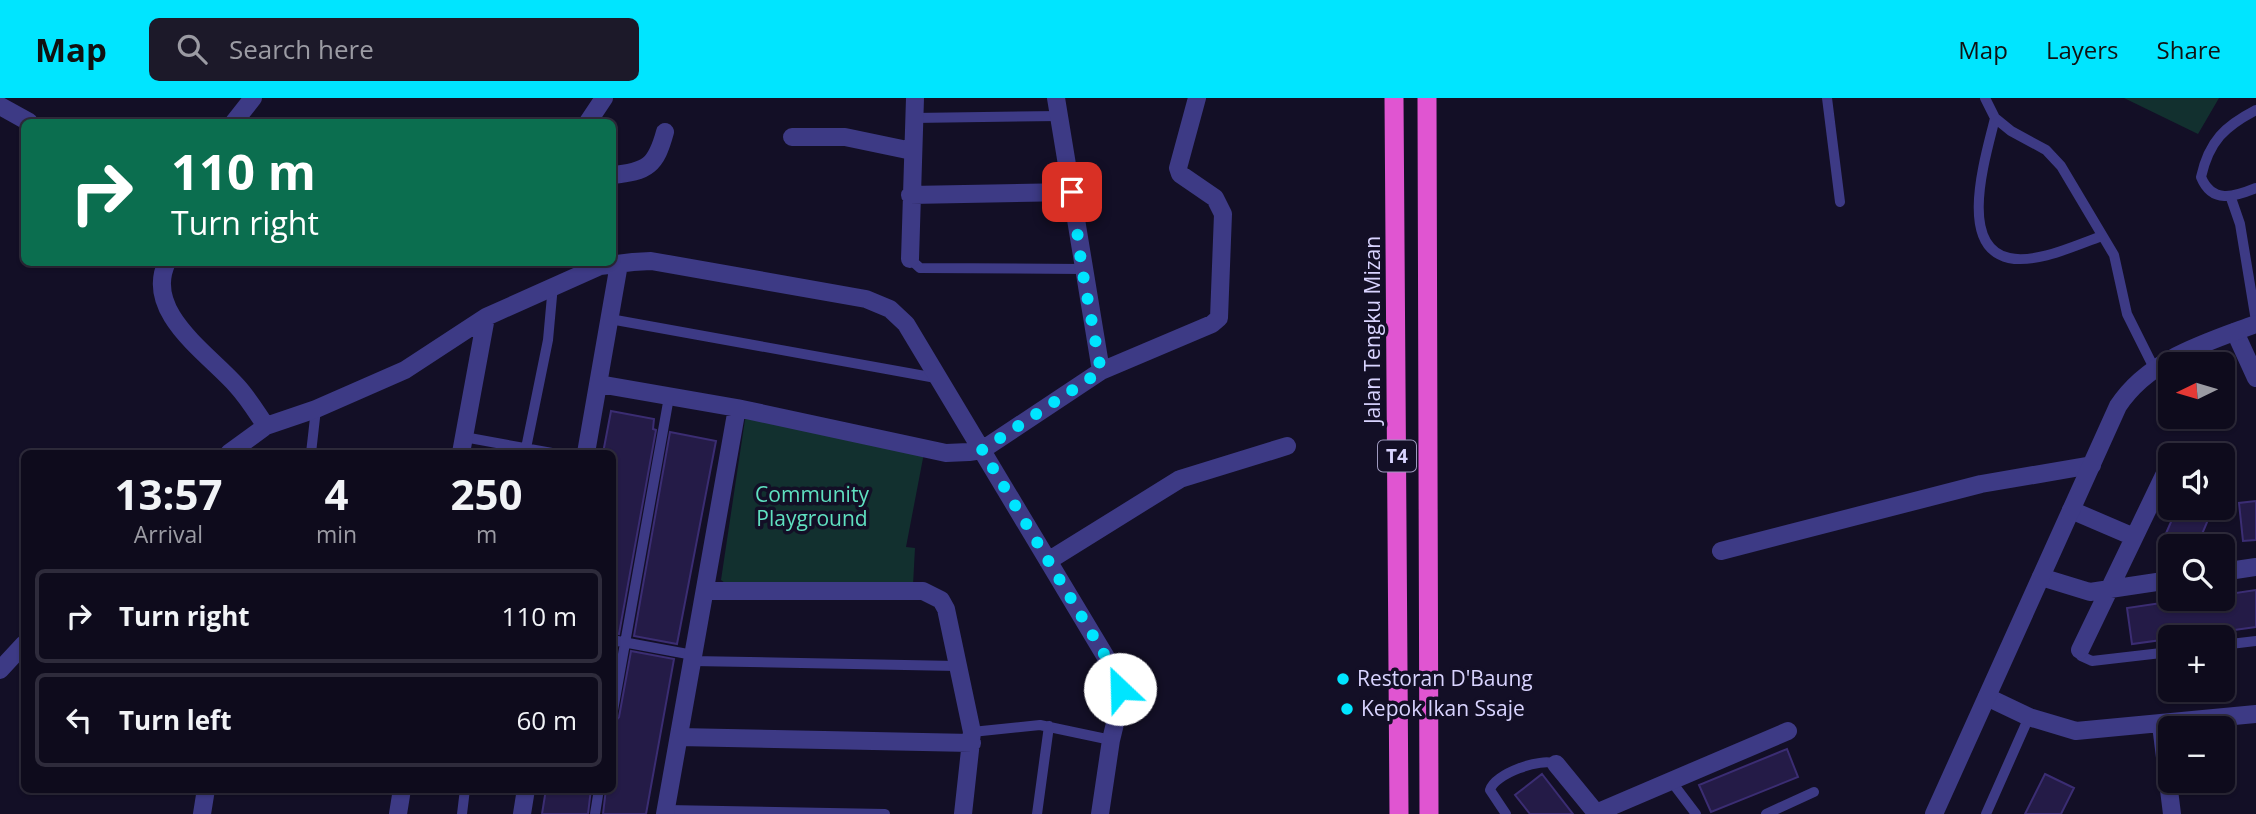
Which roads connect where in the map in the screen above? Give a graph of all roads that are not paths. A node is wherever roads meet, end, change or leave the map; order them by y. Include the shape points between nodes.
1 (253, 98) edge
2 (604, 98) edge
3 (915, 98) edge
4 (1197, 98) edge
5 (1394, 98) edge
6 (1427, 98) edge
7 (1827, 98) edge
8 (1985, 98) edge
9 (0, 106) edge
10 (1058, 107) edge
11 (2256, 110) edge
12 (914, 118) junction
13 (1995, 118) junction
14 (24, 119) edge
15 (236, 119) edge
16 (590, 119) edge
17 (665, 132) dead end
18 (792, 137) dead end
19 (912, 151) junction
20 (616, 174) edge
21 (2256, 188) edge
22 (1072, 192) junction
23 (911, 195) junction
24 (2231, 198) junction
25 (1840, 202) dead end
26 (2102, 236) junction
27 (910, 259) joint
28 (616, 264) edge
29 (619, 264) junction
30 (166, 266) edge
31 (583, 267) edge
32 (1082, 269) junction
33 (553, 284) junction
34 (486, 317) junction
35 (610, 320) junction
36 (2256, 322) edge
37 (2235, 332) junction
38 (2154, 368) junction
39 (1101, 371) junction
40 (2256, 377) edge
41 (936, 378) junction
42 (599, 384) junction
43 (669, 397) junction
44 (737, 408) junction
45 (316, 409) junction
46 (266, 426) junction
47 (462, 445) edge
48 (1287, 446) dead end
49 (233, 450) edge
50 (311, 450) edge
51 (514, 450) edge
52 (525, 450) edge
53 (587, 450) edge
54 (982, 450) junction
55 (2092, 465) junction
56 (2158, 488) edge
57 (2071, 509) junction
58 (2134, 537) junction
59 (1720, 551) dead end
60 (1048, 561) junction
61 (2256, 567) edge
62 (2235, 570) edge
63 (2041, 577) junction
64 (2158, 582) edge
65 (2108, 590) junction
66 (705, 591) junction
67 (616, 641) edge
68 (2256, 641) edge
69 (626, 643) junction
70 (2235, 643) edge
71 (21, 647) edge
72 (2080, 650) joint
73 (2158, 653) edge
74 (693, 658) junction
75 (957, 666) junction
76 (0, 670) edge
77 (616, 695) edge
78 (1987, 697) junction
79 (2256, 714) edge
80 (2235, 716) edge
81 (2029, 717) junction
82 (2158, 725) edge
83 (1049, 726) junction
84 (1788, 731) dead end
85 (679, 737) junction
86 (972, 737) junction
87 (1111, 740) junction
88 (1556, 764) joint
89 (1671, 781) junction
90 (1814, 792) dead end
91 (205, 793) edge
92 (401, 793) edge
93 (465, 793) edge
94 (525, 793) edge
95 (598, 793) edge
96 (2169, 793) edge
97 (665, 812) edge
98 (1597, 813) edge
99 (202, 814) edge
100 (398, 814) edge
101 (462, 814) edge
102 (522, 814) edge
103 (595, 814) edge
104 (885, 814) edge
105 (962, 814) edge
106 (1037, 814) edge
107 (1100, 814) edge
108 (1399, 814) edge
109 (1429, 814) edge
110 (1506, 814) edge
111 (1696, 814) edge
112 (1766, 814) edge
113 (1934, 814) edge
114 (1986, 814) edge
115 (2172, 814) edge

1 - 15 street
2 - 16 street
3 - 12 street
4 - 39 street via 1178,168 1215,198 1223,214 1219,318
5 - 108 highway, Jalan Tengku Mizan / T4
6 - 109 highway, T4
7 - 25 lane
8 - 13 lane
9 - 14 street
10 - 12 lane
10 - 22 street
11 - 24 lane via 2228,124 2205,156 2203,183
12 - 19 street
13 - 26 lane via 2046,150 2061,166
13 - 26 lane via 1978,215 1983,236 1994,252 2011,259 2036,256
17 - 20 street via 652,164
18 - 19 street via 845,137
19 - 23 street
21 - 24 lane
22 - 23 street
22 - 32 street
23 - 27 street
24 - 36 lane via 2240,224
26 - 38 lane via 2114,255 2131,325
27 - 32 lane via 920,268
28 - 29 street
29 - 35 street
29 - 41 street via 651,261 877,302 906,324
30 - 46 street via 160,287 166,306
31 - 33 street
32 - 39 street
33 - 34 street
33 - 52 lane via 548,341
34 - 45 street via 405,370
34 - 47 street
35 - 41 lane
35 - 42 street
36 - 37 street
37 - 38 street
37 - 40 street
38 - 55 street via 2131,387 2118,407
39 - 54 street
41 - 54 street
42 - 43 street
42 - 53 street
43 - 44 street
43 - 69 lane
44 - 54 street via 946,453
44 - 66 street
45 - 46 street
45 - 50 lane
46 - 49 street
47 - 51 lane
48 - 60 street via 1180,480
54 - 60 street
55 - 57 street
55 - 59 street via 1981,484
56 - 58 street
57 - 58 street
57 - 63 street
58 - 65 street
60 - 87 street via 1116,674 1120,703
61 - 62 street
63 - 65 street via 2084,592
63 - 78 street
64 - 65 street
65 - 72 street
66 - 74 street
66 - 75 street via 923,591 941,600 946,609
67 - 69 lane
68 - 70 lane
69 - 74 lane
69 - 77 lane
71 - 76 street
72 - 73 lane via 2081,656 2092,661
74 - 75 lane
74 - 85 street
75 - 86 street
78 - 81 street
78 - 113 street
79 - 80 street
81 - 82 street via 2076,731
81 - 114 lane
83 - 86 lane
83 - 87 lane
83 - 106 lane
84 - 89 street
85 - 86 street
85 - 97 street
86 - 105 street
87 - 107 street
88 - 98 street
88 - 110 lane via 1538,761 1494,781 1490,790
89 - 98 street
89 - 111 lane
90 - 112 lane
91 - 99 street
92 - 100 street
93 - 101 lane
94 - 102 street
95 - 103 lane
96 - 115 street
97 - 104 lane

